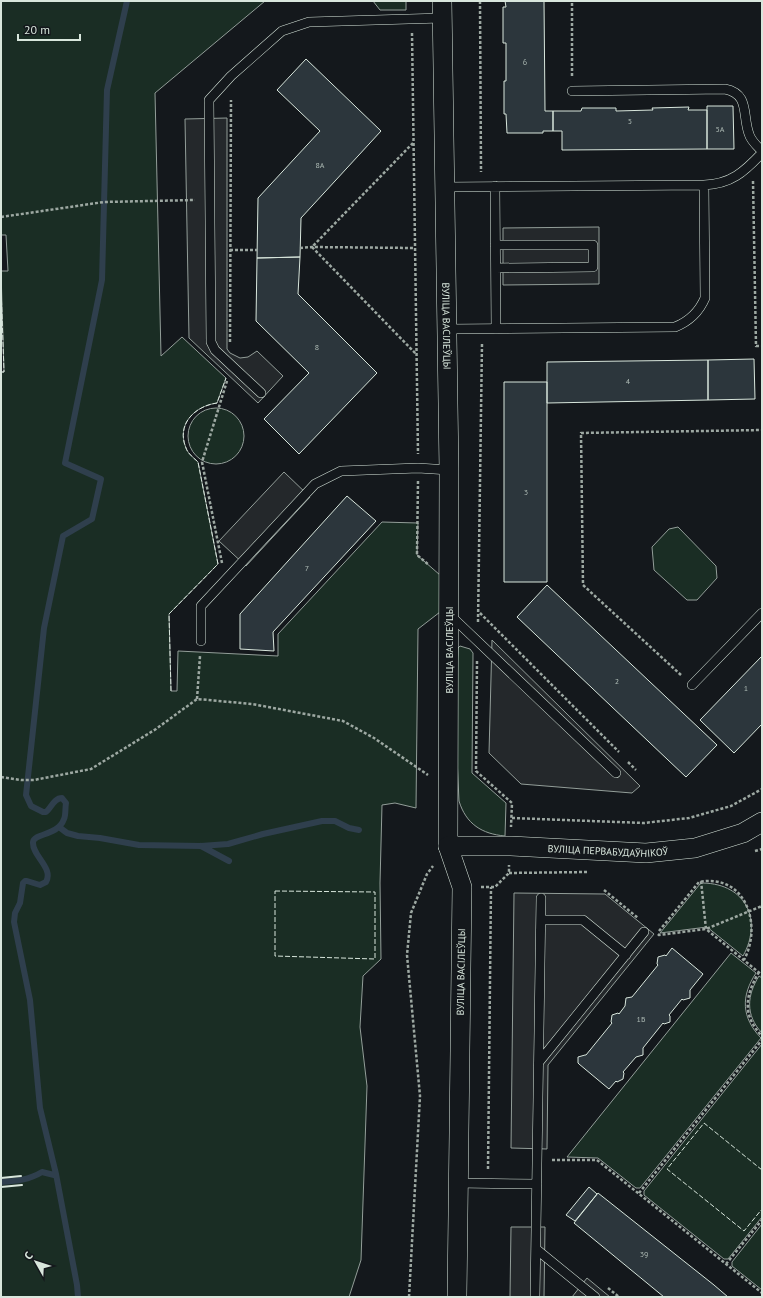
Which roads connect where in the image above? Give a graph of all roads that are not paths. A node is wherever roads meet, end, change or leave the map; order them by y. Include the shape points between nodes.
1 (442, 10) edge
2 (572, 90) road end
3 (762, 152) edge
4 (704, 185) junction
5 (495, 186) junction
6 (444, 187) junction
7 (495, 246) junction
8 (496, 268) junction
9 (496, 328) junction
10 (447, 329) junction
11 (261, 394) dead end
12 (449, 470) junction
13 (449, 614) junction
14 (762, 614) edge
15 (201, 641) road end
16 (692, 685) road end
17 (616, 773) dead end
18 (762, 822) edge
19 (448, 846) junction
20 (540, 898) dead end
21 (540, 920) junction
22 (644, 932) dead end
23 (626, 955) junction
24 (539, 1062) junction
25 (458, 1183) junction
26 (537, 1184) junction
27 (536, 1249) junction
28 (457, 1297) edge
29 (535, 1297) edge
30 (595, 1297) edge

1 - 6 street, ВУЛІЦА ВАСІЛЕЎЦЫ
1 - 11 lane via 412,20 309,22 282,31 231,76 209,100 211,342 215,350
2 - 3 lane via 731,90 741,98 748,134
3 - 4 lane via 737,176 717,185
4 - 5 lane
4 - 9 lane via 705,298 693,317 684,324 675,327
5 - 6 lane
5 - 7 lane
6 - 10 street, ВУЛІЦА ВАСІЛЕЎЦЫ
7 - 8 lane
7 - 8 lane via 593,245 593,268
8 - 9 lane
9 - 10 lane
10 - 12 street, ВУЛІЦА ВАСІЛЕЎЦЫ
12 - 13 street, ВУЛІЦА ВАСІЛЕЎЦЫ
12 - 15 lane via 418,468 341,471 315,484 201,606
13 - 17 lane
13 - 19 street, ВУЛІЦА ВАСІЛЕЎЦЫ
14 - 16 lane
18 - 19 street, ВУЛІЦА ПЕРВАБУДАЎНІКОЎ via 743,833 695,848 646,853 511,846
19 - 25 street, ВУЛІЦА ВАСІЛЕЎЦЫ via 462,887
20 - 21 lane
21 - 23 lane via 583,920
21 - 24 lane
22 - 23 lane
23 - 24 lane
24 - 26 lane
25 - 26 lane
25 - 28 street, ВУЛІЦА ВАСІЛЕЎЦЫ
26 - 27 lane
27 - 29 lane
27 - 30 lane

